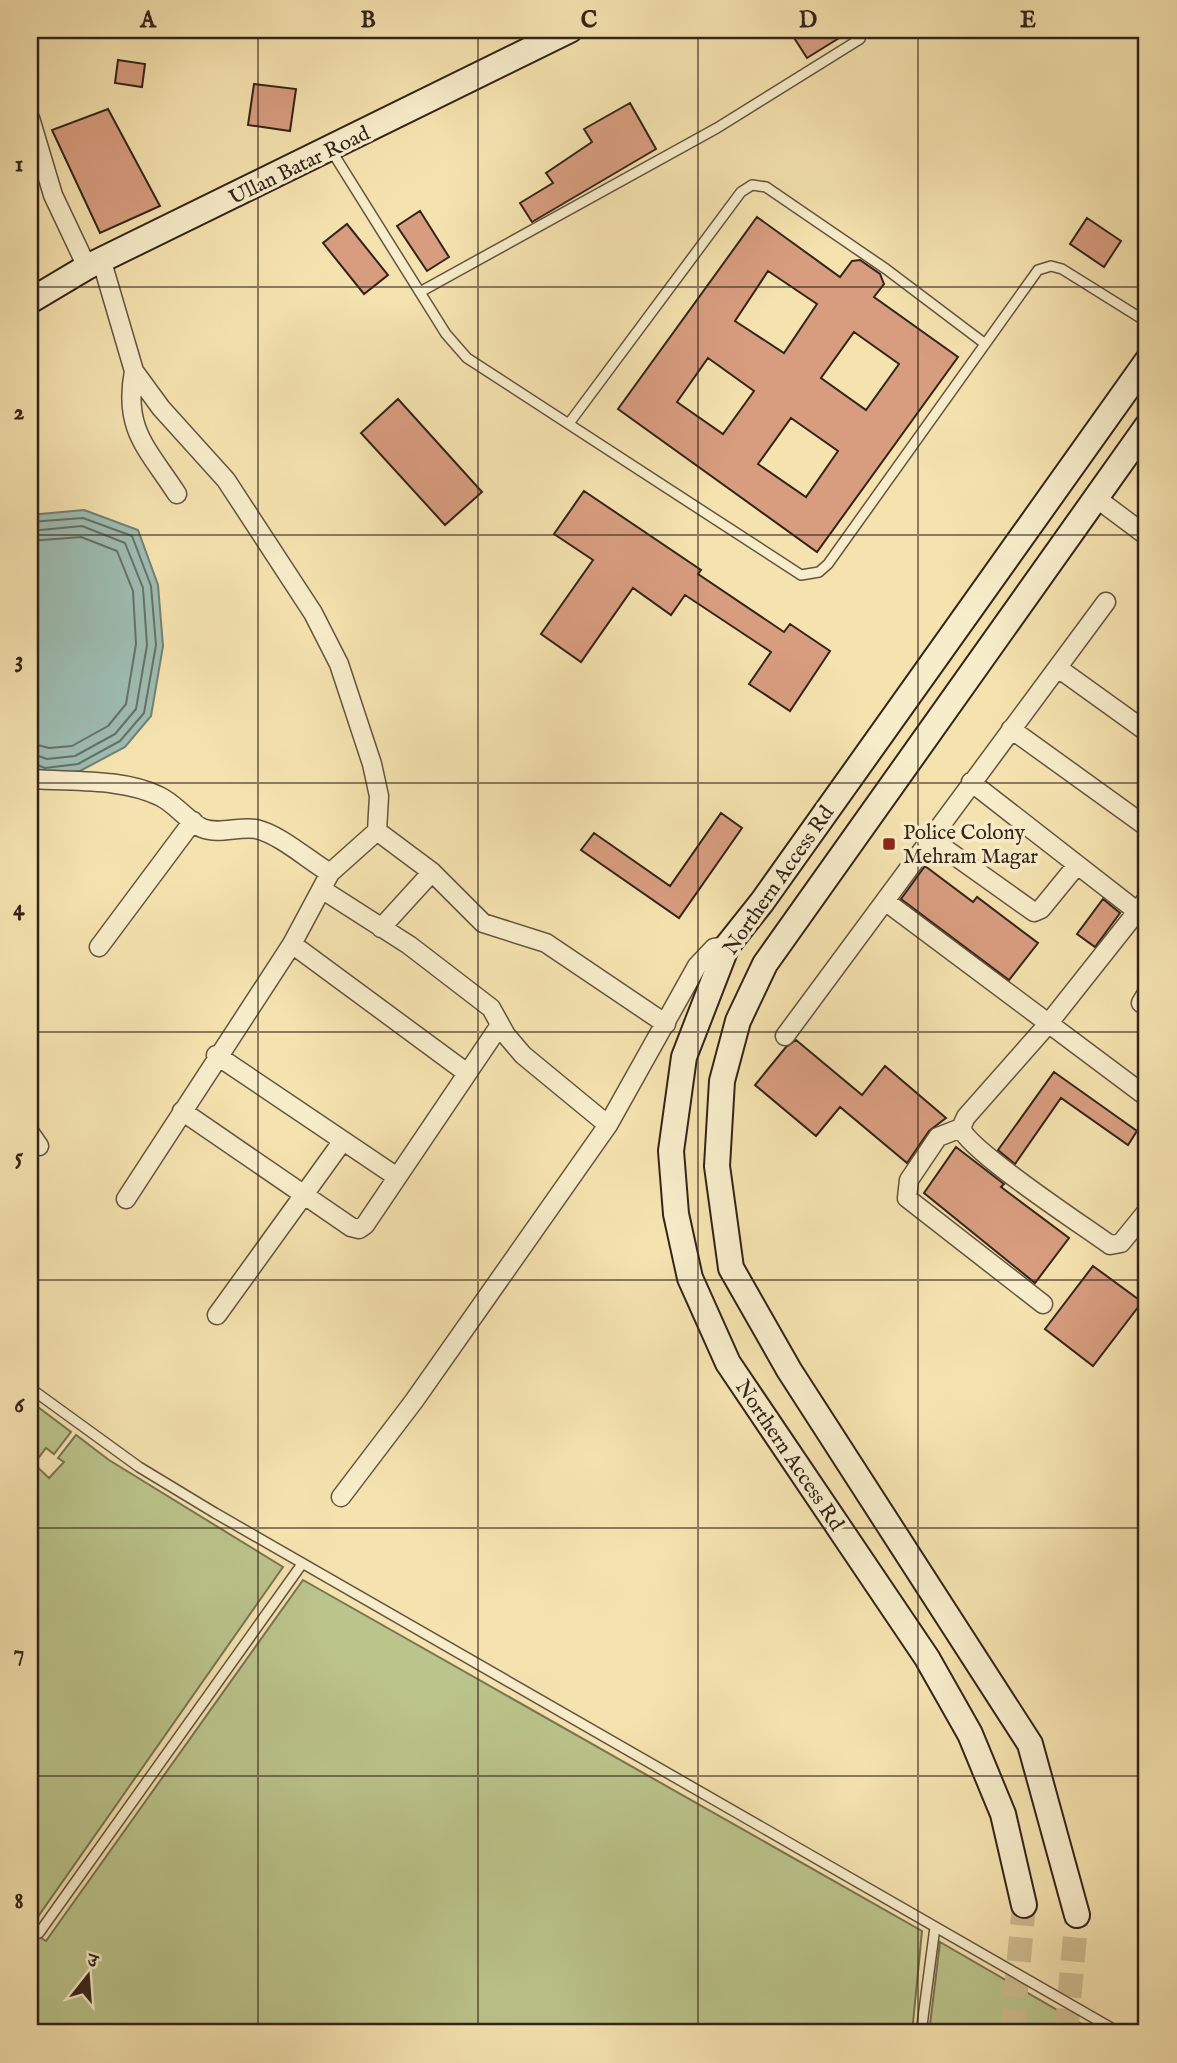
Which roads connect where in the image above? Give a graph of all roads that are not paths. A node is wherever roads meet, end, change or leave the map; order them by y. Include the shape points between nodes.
1 (570, 30) edge
2 (860, 39) dead end
3 (30, 118) edge
4 (331, 150) junction
5 (95, 265) junction
6 (420, 292) junction
7 (30, 301) edge
8 (1147, 322) edge
9 (985, 343) junction
10 (1147, 361) edge
11 (134, 371) junction
12 (569, 422) junction
13 (1147, 426) edge
14 (177, 494) dead end
15 (1096, 498) junction
16 (1147, 536) edge
17 (1106, 602) dead end
18 (1058, 667) junction
19 (1011, 729) junction
20 (1147, 732) edge
21 (32, 779) dead end
22 (971, 782) junction
23 (193, 821) junction
24 (1147, 827) edge
25 (377, 831) junction
26 (930, 838) junction
27 (1077, 865) junction
28 (432, 872) junction
29 (326, 881) junction
30 (885, 901) junction
31 (762, 902) junction
32 (1142, 906) edge
33 (794, 923) junction
34 (382, 928) junction
35 (292, 944) junction
36 (727, 946) junction
37 (99, 947) dead end
38 (666, 1024) junction
39 (1048, 1024) junction
40 (500, 1025) junction
41 (786, 1036) dead end
42 (216, 1055) junction
43 (467, 1073) junction
44 (1147, 1097) edge
45 (181, 1111) junction
46 (608, 1125) junction
47 (961, 1128) junction
48 (342, 1142) junction
49 (397, 1177) junction
50 (306, 1194) junction
51 (126, 1199) dead end
52 (1147, 1210) edge
53 (1043, 1304) dead end
54 (218, 1315) dead end
55 (30, 1388) edge
56 (341, 1497) dead end
57 (302, 1564) junction
58 (1024, 1905) tunnel mouth
59 (1077, 1915) tunnel mouth
60 (935, 1927) junction
61 (39, 1933) dead end
62 (921, 2033) edge
63 (1120, 2033) edge

1 - 4 main road, Ullan Batar Road
2 - 6 lane via 717,128
3 - 5 street via 53,195
4 - 5 main road, Ullan Batar Road
4 - 6 lane
5 - 7 main road, Ullan Batar Road
5 - 11 street
6 - 12 lane via 467,359
8 - 9 lane via 1062,269 1044,266
9 - 12 lane via 828,565 810,576 793,571
9 - 12 lane via 777,194 752,185 741,192
10 - 31 main road, Northern Access Rd
11 - 14 street via 131,417
11 - 25 street via 226,480 313,613 339,664 372,764 379,796
13 - 15 main road, Northern Access Rd
15 - 16 street
15 - 33 main road, Northern Access Rd
17 - 18 street
18 - 19 street
18 - 20 street
19 - 22 street
19 - 24 street
21 - 23 street via 136,787 166,799
22 - 26 street
22 - 27 street
23 - 29 street via 210,830 265,832
23 - 37 street
25 - 28 street
25 - 29 street
26 - 27 street via 1034,912
26 - 30 street
27 - 32 street
28 - 34 street
28 - 38 street via 483,923 546,943
29 - 34 street
29 - 35 street
30 - 39 street
30 - 41 street
31 - 33 main road
31 - 36 main road, Northern Access Rd
32 - 39 street
33 - 59 main road, Northern Access Rd via 765,964 738,1021 722,1081 717,1166 731,1268 789,1370 1030,1744
34 - 40 street via 491,1008
35 - 42 street
35 - 43 street
36 - 38 street via 707,953
36 - 58 main road, Northern Access Rd via 684,1057 671,1151 676,1214 690,1278 728,1363 927,1658 970,1734 1003,1814
38 - 46 street
39 - 44 street
39 - 47 street
40 - 43 street
40 - 46 street via 523,1055
42 - 45 street
42 - 48 street
43 - 49 street
45 - 50 street
45 - 51 street
46 - 56 street
47 - 52 street via 966,1138 1110,1245 1121,1243
47 - 53 street via 938,1137 909,1180 908,1198
48 - 49 street
48 - 50 street
49 - 50 street via 359,1229
50 - 54 street
55 - 57 lane via 139,1467
57 - 60 lane
57 - 61 lane
60 - 62 lane
60 - 63 lane

